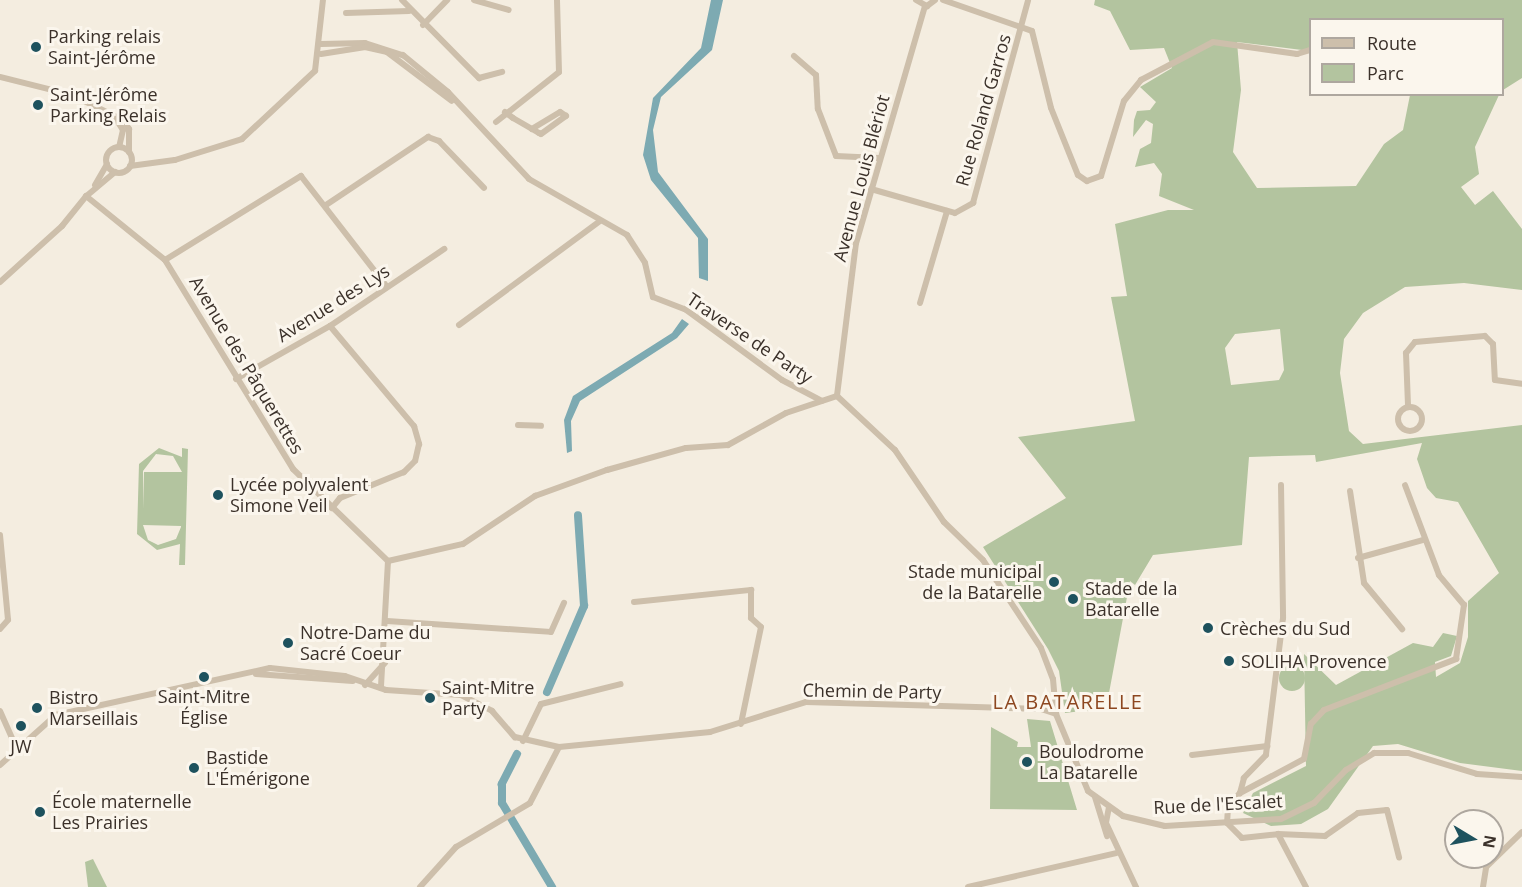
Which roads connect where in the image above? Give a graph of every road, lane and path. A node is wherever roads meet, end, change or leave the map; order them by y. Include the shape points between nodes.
1 (323, 0) edge
2 (402, 0) edge
3 (447, 0) edge
4 (474, 0) edge
5 (557, 0) edge
6 (916, 0) edge
7 (935, 0) edge
8 (943, 0) edge
9 (1028, 0) edge
10 (925, 6) junction
11 (509, 10) dead end
12 (409, 11) junction
13 (346, 13) dead end
14 (423, 25) junction
15 (1023, 26) junction
16 (321, 44) junction
17 (1309, 51) edge
18 (321, 54) junction
19 (795, 56) dead end
20 (502, 72) dead end
21 (0, 76) edge
22 (455, 102) junction
23 (505, 112) junction
24 (112, 114) junction
25 (496, 122) dead end
26 (532, 129) junction
27 (119, 147) junction
28 (129, 152) junction
29 (879, 158) junction
30 (106, 164) junction
31 (130, 166) junction
32 (115, 172) junction
33 (94, 187) junction
34 (484, 188) dead end
35 (871, 189) junction
36 (86, 196) junction
37 (326, 205) junction
38 (947, 211) junction
39 (600, 220) junction
40 (444, 249) dead end
41 (165, 260) junction
42 (0, 282) edge
43 (387, 287) junction
44 (920, 303) dead end
45 (459, 325) dead end
46 (330, 326) junction
47 (236, 379) junction
48 (1522, 384) edge
49 (837, 396) junction
50 (822, 401) junction
51 (1408, 405) dead end
52 (518, 425) dead end
53 (541, 426) dead end
54 (1281, 485) dead end
55 (1405, 485) dead end
56 (1350, 491) dead end
57 (332, 508) junction
58 (0, 535) edge
59 (1424, 540) junction
60 (1358, 558) junction
61 (388, 561) junction
62 (634, 602) dead end
63 (564, 603) dead end
64 (387, 621) junction
65 (2, 628) edge
66 (1402, 629) dead end
67 (386, 661) junction
68 (621, 684) dead end
69 (365, 685) junction
70 (381, 688) junction
71 (0, 711) edge
72 (1056, 714) junction
73 (741, 724) junction
74 (526, 742) junction
75 (1267, 746) junction
76 (16, 747) junction
77 (559, 747) junction
78 (1192, 755) dead end
79 (0, 765) edge
80 (1522, 777) edge
81 (1240, 793) junction
82 (1095, 797) junction
83 (1109, 807) junction
84 (1227, 823) junction
85 (1522, 832) edge
86 (1278, 834) junction
87 (1113, 844) junction
88 (1116, 853) junction
89 (1399, 857) dead end
90 (420, 887) edge
91 (968, 887) edge
92 (1136, 887) edge
93 (1306, 887) edge
94 (1483, 887) edge

1 - 16 street
2 - 12 street
3 - 14 street
4 - 11 street
5 - 23 street via 559,72
6 - 10 street
7 - 10 street
8 - 15 street
9 - 15 street, Rue Roland Garros
10 - 29 street, Avenue Louis Blériot
12 - 13 street
12 - 14 street
14 - 20 street via 479,78
15 - 17 street via 1036,43 1051,108 1078,175 1088,181 1101,176 1124,101 1141,80 1213,42 1297,54
15 - 38 street, Rue Roland Garros via 973,203 961,212
16 - 18 street
16 - 22 street, Traverse de Party via 390,48
18 - 22 street, Traverse de Party via 365,47 387,52
18 - 31 street via 311,78 242,139 175,160
19 - 29 street via 816,75 818,109 836,156
21 - 24 street via 72,95
22 - 39 street, Traverse de Party via 529,179
23 - 25 street
23 - 26 street
24 - 27 street via 123,130
24 - 28 street via 128,124
26 - 26 street via 560,112 566,116 544,134
27 - 28 street
27 - 30 street via 107,153
28 - 31 street
29 - 35 street, Avenue Louis Blériot
30 - 32 street
30 - 33 street
31 - 32 street
32 - 33 street
33 - 36 street
34 - 37 street via 439,141 429,138
35 - 38 street
35 - 49 street, Avenue Louis Blériot via 856,243
36 - 41 street, Avenue des Pâquerettes
36 - 42 street via 62,226
37 - 41 street via 305,177 291,179
37 - 43 street
38 - 44 street
39 - 45 street
39 - 50 street, Traverse de Party via 627,235 645,263 653,297 685,309 782,380
40 - 43 street, Avenue des Lys
41 - 47 street, Avenue des Pâquerettes
43 - 46 street, Avenue des Lys
46 - 47 street, Avenue des Lys
46 - 57 street via 414,426 419,444 415,461 404,472 340,498
47 - 57 street, Avenue des Pâquerettes via 293,469
48 - 51 street via 1495,380 1494,344 1485,336 1415,342 1406,353
49 - 50 street
49 - 72 street via 895,450 944,522 983,560 1041,648 1053,680
50 - 61 street via 786,413 728,445 675,451 535,496 463,544
52 - 53 street
54 - 75 street via 1283,618
55 - 59 street
56 - 60 street
57 - 61 street, Avenue des Pâquerettes
58 - 65 street
59 - 60 street
59 - 81 street via 1439,575 1464,605 1455,659 1324,710 1311,724 1304,759
60 - 66 street via 1364,583
61 - 64 street
62 - 73 street via 751,590 751,618 761,627
63 - 64 street via 551,632
64 - 67 street
67 - 69 street
67 - 70 street
68 - 74 street via 541,704
69 - 70 street, Chemin de Party
69 - 76 street, Chemin de Party via 249,674 72,710 39,725
70 - 74 street, Chemin de Party via 474,699 515,737
71 - 76 street
72 - 73 street, Chemin de Party via 1041,709 806,702
72 - 82 street via 1077,773
73 - 77 street, Chemin de Party
74 - 77 street, Chemin de Party
75 - 78 street
75 - 81 street via 1265,759 1244,778
76 - 79 street, Chemin de Party
77 - 90 street via 530,803 503,824 456,847
80 - 84 street, Rue de l'Escalet via 1477,774 1408,753 1374,753 1359,759 1299,812 1281,819
81 - 84 street via 1228,806
82 - 83 street, Rue de l'Escalet
82 - 87 street via 1097,816
83 - 84 street, Rue de l'Escalet via 1154,826
83 - 87 street via 1105,817
84 - 86 street via 1242,838
85 - 94 street via 1486,867
86 - 89 street via 1326,836 1358,813 1387,810
86 - 93 street
87 - 88 street
88 - 91 street
88 - 92 street

